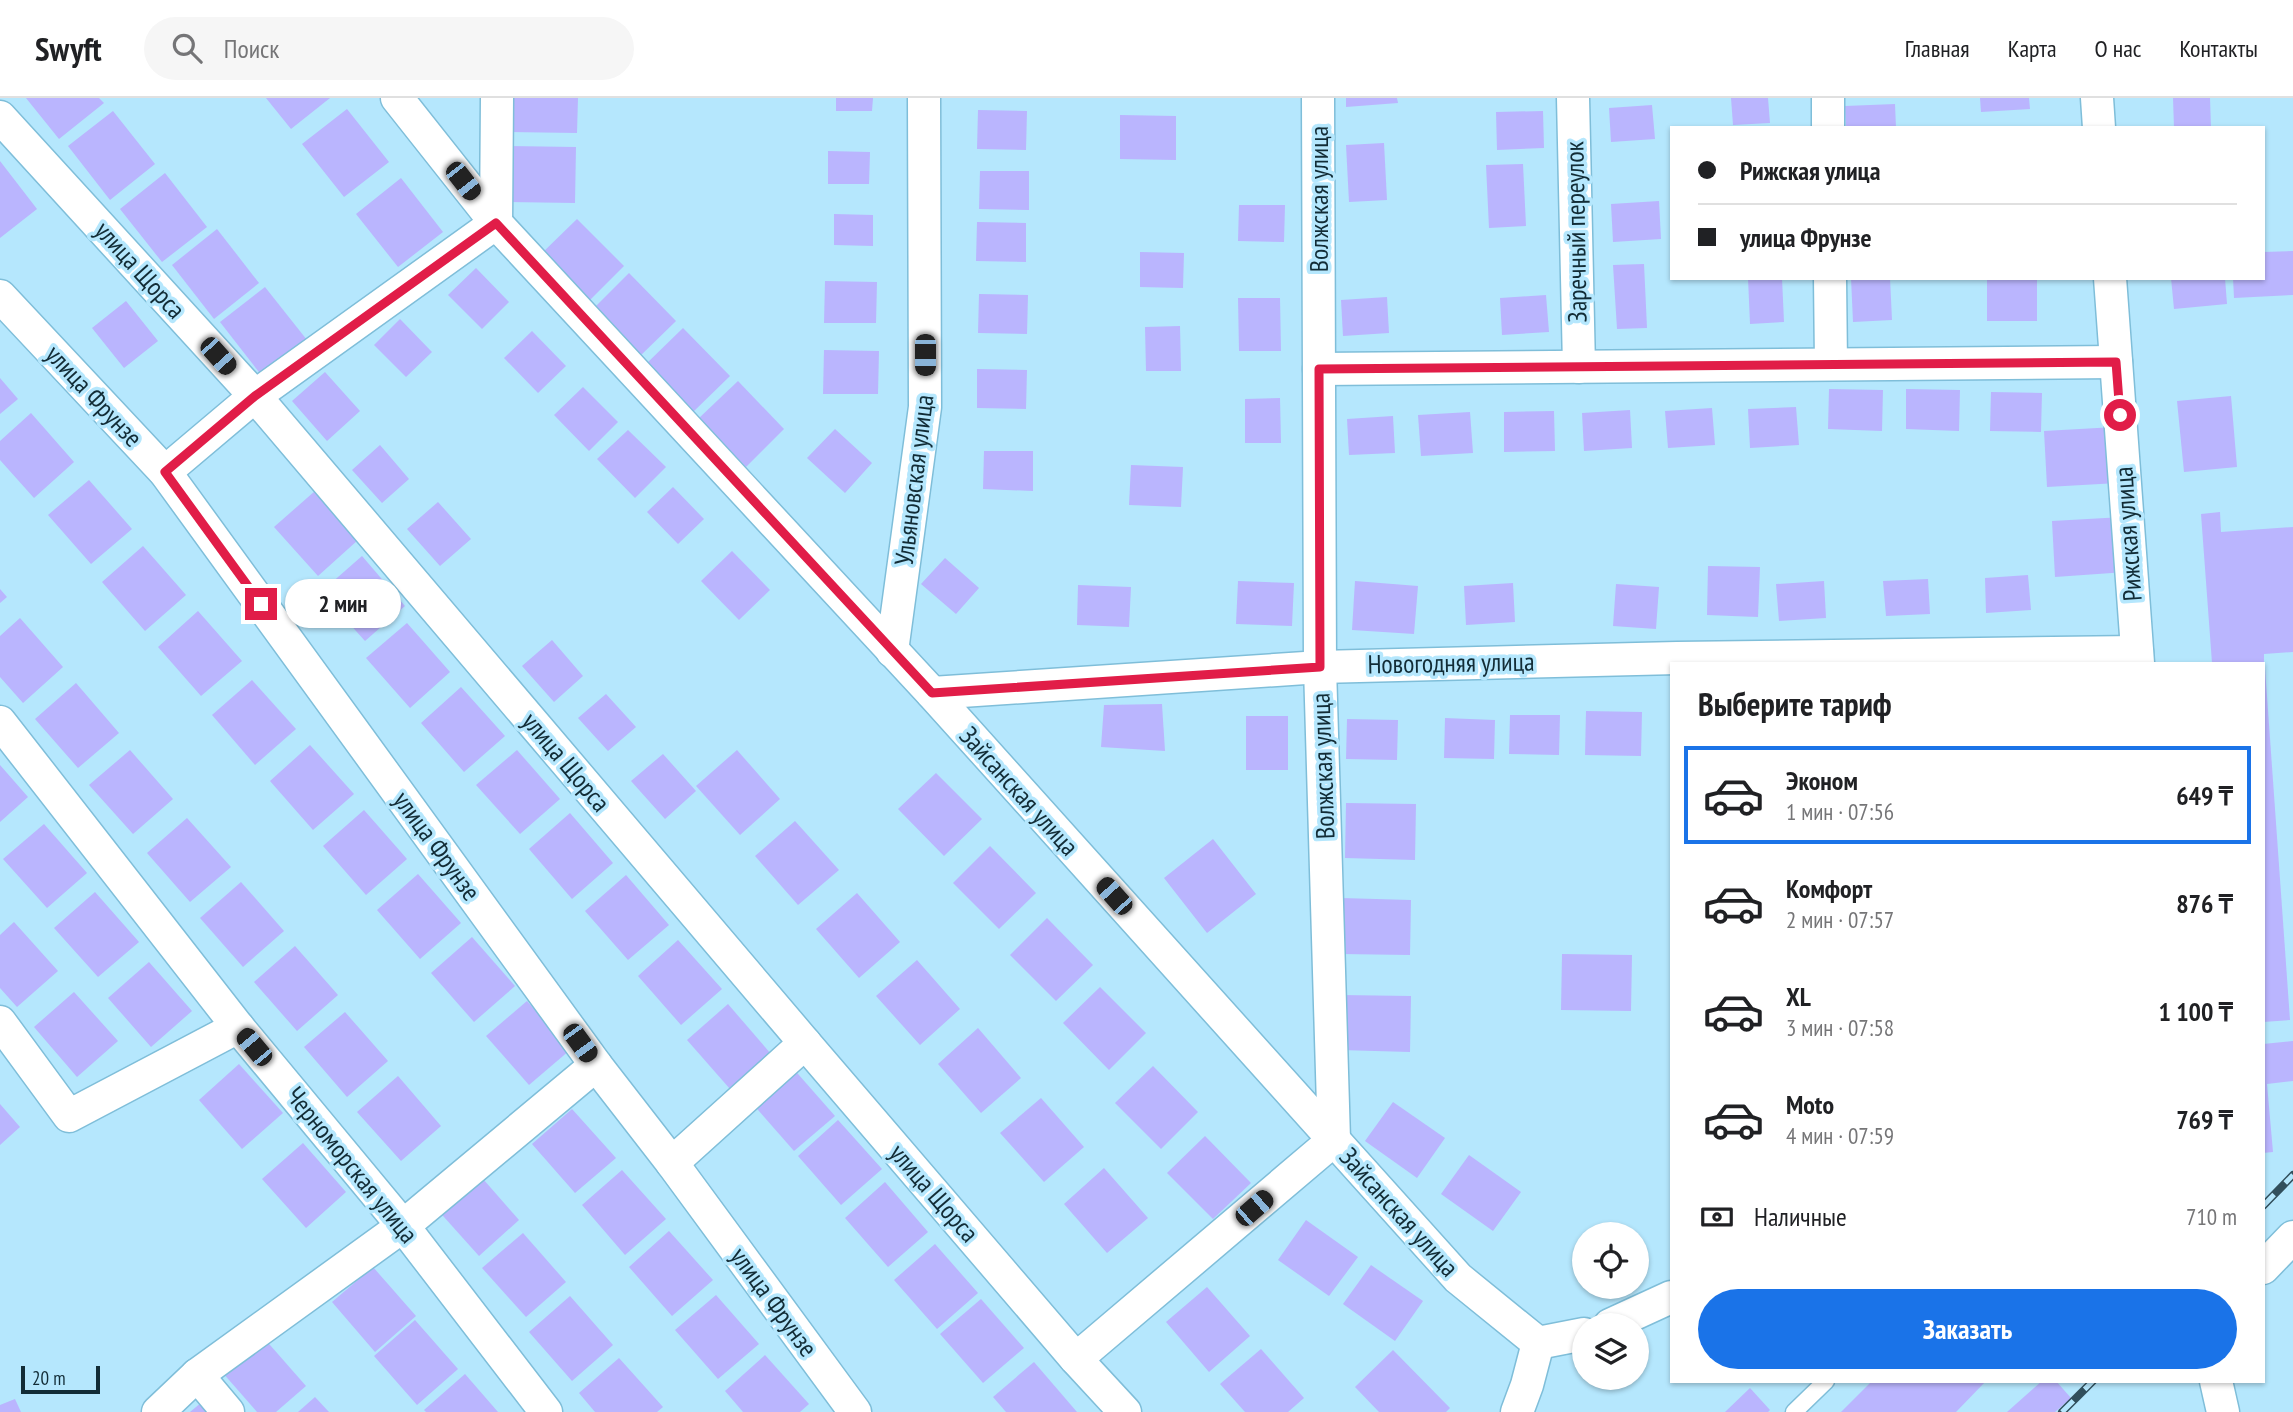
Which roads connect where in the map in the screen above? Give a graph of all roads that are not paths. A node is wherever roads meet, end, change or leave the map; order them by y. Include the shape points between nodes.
1 (397, 98) edge
2 (497, 98) edge
3 (924, 98) edge
4 (1318, 98) edge
5 (1573, 98) edge
6 (1828, 98) edge
7 (2097, 98) edge
8 (0, 117) edge
9 (1828, 126) edge
10 (2099, 126) edge
11 (496, 223) junction
12 (1830, 280) edge
13 (2110, 280) edge
14 (0, 296) edge
15 (2116, 362) junction
16 (1831, 364) junction
17 (1579, 367) junction
18 (1319, 369) junction
19 (255, 396) junction
20 (165, 472) junction
21 (892, 651) junction
22 (2138, 658) edge
23 (1677, 661) edge
24 (1320, 667) junction
25 (932, 693) junction
26 (0, 722) edge
27 (0, 1023) edge
28 (238, 1027) junction
29 (805, 1043) junction
30 (596, 1065) junction
31 (1334, 1140) junction
32 (672, 1163) junction
33 (403, 1226) junction
34 (2293, 1237) edge
35 (2265, 1266) edge
36 (1670, 1297) edge
37 (1637, 1313) edge
38 (1572, 1336) edge
39 (1538, 1343) junction
40 (1076, 1359) junction
41 (197, 1374) junction
42 (1824, 1383) edge
43 (2216, 1383) edge
44 (158, 1412) edge
45 (228, 1412) edge
46 (546, 1412) edge
47 (855, 1412) edge
48 (1125, 1412) edge
49 (1517, 1412) edge
50 (1794, 1412) edge
51 (2223, 1412) edge

1 - 11 street, Зайсанская улица
2 - 11 street
3 - 21 street, Ульяновская улица via 925,407
4 - 18 street, Волжская улица
5 - 17 street, Заречный переулок
6 - 9 street
7 - 10 street
8 - 19 street, улица Щорса
11 - 19 street
11 - 21 street, Зайсанская улица
12 - 16 street
13 - 15 street, Рижская улица
14 - 20 street, улица Фрунзе
15 - 16 street
15 - 22 street, Рижская улица
16 - 17 street
17 - 18 street
18 - 24 street, Волжская улица
19 - 20 street
19 - 29 street, улица Щорса
20 - 30 street, улица Фрунзе
21 - 25 street, Зайсанская улица
22 - 23 street, Новогодняя улица
23 - 24 street, Новогодняя улица
24 - 25 street, Новогодняя улица
24 - 31 street, Волжская улица
25 - 31 street, Зайсанская улица
26 - 28 street, Черноморская улица
27 - 28 street via 69,1116
28 - 33 street, Черноморская улица
29 - 32 street
29 - 40 street, улица Щорса
30 - 32 street, улица Фрунзе
30 - 33 street
31 - 39 street, Зайсанская улица via 1458,1278
31 - 40 street
32 - 47 street, улица Фрунзе
33 - 41 street
33 - 46 street, Черноморская улица
34 - 35 street
36 - 37 street
38 - 39 street
39 - 49 street
40 - 48 street, улица Щорса
41 - 44 street
41 - 45 street
42 - 50 lane
43 - 51 street

